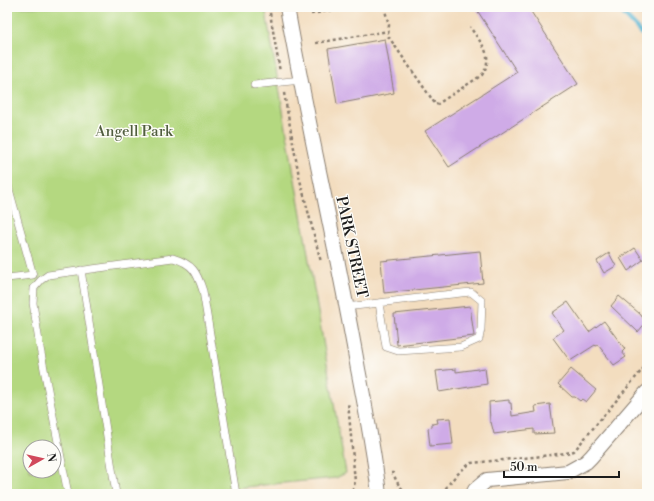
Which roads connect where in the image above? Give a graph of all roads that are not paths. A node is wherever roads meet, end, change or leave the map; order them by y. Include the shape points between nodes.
1 (287, 7) edge
2 (301, 80) junction
3 (254, 85) dead end
4 (7, 182) edge
5 (81, 270) junction
6 (7, 278) edge
7 (379, 303) junction
8 (347, 307) junction
9 (647, 392) edge
10 (68, 494) edge
11 (116, 494) edge
12 (236, 494) edge
13 (379, 494) edge
14 (473, 494) edge

1 - 2 street, PARK STREET
2 - 3 lane
2 - 8 street, PARK STREET
4 - 6 lane via 33,275
5 - 10 lane via 48,275 34,288 40,348
5 - 11 lane
5 - 12 lane via 173,258 191,266 203,291
7 - 7 lane via 471,292 482,301 479,339 461,347 398,351 386,347
7 - 8 lane
8 - 13 street, PARK STREET
9 - 14 street via 586,462 568,472 487,480

